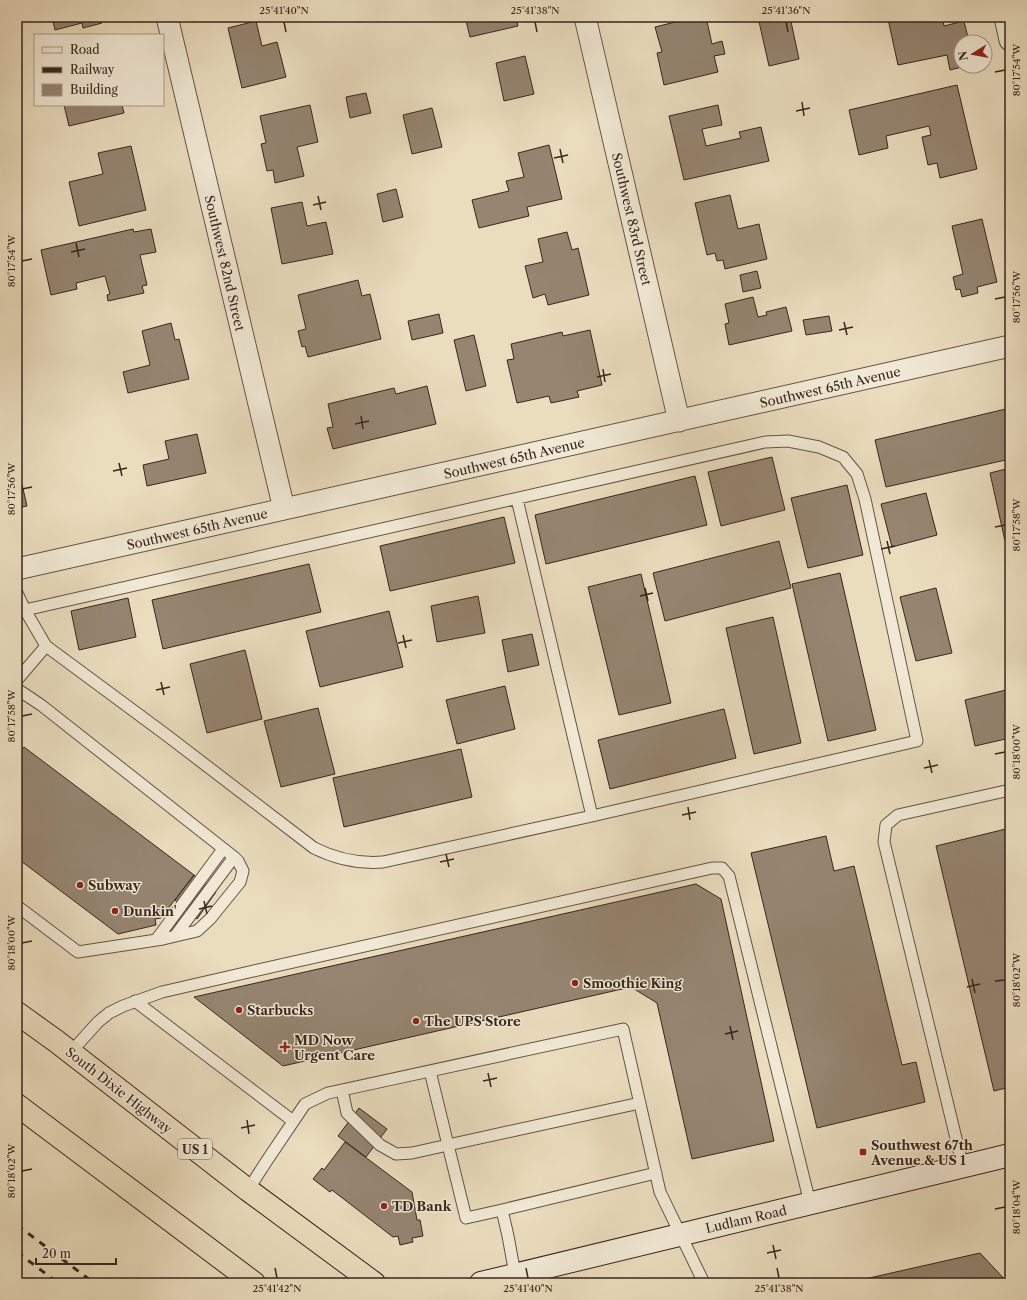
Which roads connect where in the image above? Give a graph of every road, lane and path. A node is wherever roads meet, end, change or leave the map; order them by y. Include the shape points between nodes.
1 (166, 17) edge
2 (585, 17) edge
3 (1005, 17) edge
4 (1010, 40) edge
5 (1010, 346) edge
6 (679, 421) junction
7 (517, 499) junction
8 (284, 509) junction
9 (17, 569) edge
10 (17, 593) edge
11 (25, 610) junction
12 (46, 646) junction
13 (17, 680) edge
14 (17, 689) edge
15 (1010, 790) edge
16 (592, 816) junction
17 (223, 849) junction
18 (234, 857) junction
19 (17, 906) edge
20 (175, 936) junction
21 (156, 940) junction
22 (135, 1001) junction
23 (17, 1013) edge
24 (71, 1052) junction
25 (430, 1071) junction
26 (342, 1090) junction
27 (640, 1104) junction
28 (17, 1105) edge
29 (293, 1121) junction
30 (448, 1145) junction
31 (1010, 1157) edge
32 (963, 1167) junction
33 (656, 1173) junction
34 (248, 1190) junction
35 (810, 1203) junction
36 (502, 1210) junction
37 (681, 1234) junction
38 (515, 1274) junction
39 (254, 1283) edge
40 (374, 1283) edge
41 (481, 1283) edge
42 (704, 1283) edge

1 - 8 street, Southwest 82nd Street
2 - 6 street, Southwest 83rd Street
3 - 4 street
5 - 6 street, Southwest 65th Avenue
6 - 8 street, Southwest 65th Avenue
7 - 11 lane
7 - 16 lane
7 - 16 lane via 765,442 788,441 819,447 843,457 857,474 866,499 917,741
8 - 9 street, Southwest 65th Avenue
10 - 11 lane
11 - 12 lane
12 - 13 lane
12 - 16 lane via 314,848 339,859 353,862 383,862
14 - 17 lane
15 - 32 lane via 898,815 886,825 884,842
17 - 18 lane
17 - 21 lane
18 - 20 lane
18 - 20 lane via 243,871 240,882 197,931
19 - 21 lane via 78,952
20 - 21 lane
22 - 24 lane via 109,1013
22 - 29 lane
22 - 35 lane via 162,992 264,968 712,868 722,868 729,876
23 - 24 highway, South Dixie Highway / US 1
24 - 34 highway, South Dixie Highway / US 1
25 - 26 lane
25 - 27 lane via 623,1029
25 - 30 lane
26 - 29 lane via 328,1093 305,1104
26 - 30 lane via 347,1114 380,1145 396,1154
27 - 30 lane
27 - 33 lane
28 - 39 highway
29 - 34 lane
30 - 36 lane via 466,1218
31 - 32 main road, Ludlam Road
32 - 35 main road, Ludlam Road
33 - 36 lane
33 - 37 lane via 660,1192
34 - 40 highway, South Dixie Highway / US 1
35 - 37 main road, Ludlam Road
36 - 38 lane
37 - 38 main road, Ludlam Road
37 - 42 lane
38 - 41 main road, Ludlam Road

